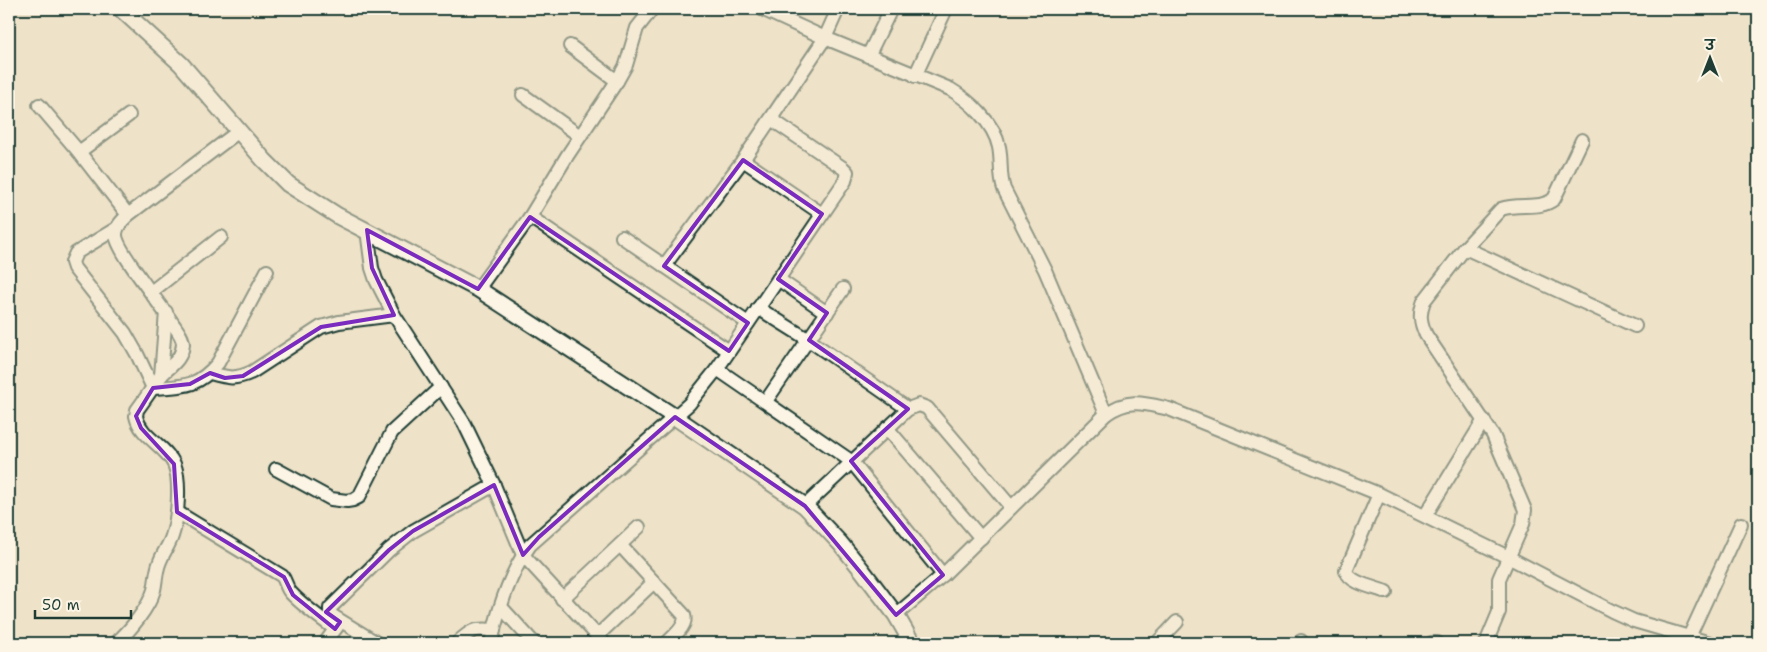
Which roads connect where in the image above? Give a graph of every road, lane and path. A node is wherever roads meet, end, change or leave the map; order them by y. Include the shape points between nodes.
1 (121, 9) edge
2 (652, 9) edge
3 (762, 9) edge
4 (838, 9) edge
5 (891, 9) edge
6 (946, 9) edge
7 (780, 12) edge
8 (825, 38) junction
9 (570, 46) dead end
10 (868, 56) junction
11 (915, 76) junction
12 (617, 81) junction
13 (523, 95) dead end
14 (39, 105) dead end
15 (129, 115) dead end
16 (771, 119) junction
17 (239, 131) junction
18 (580, 136) junction
19 (1582, 140) dead end
20 (79, 152) junction
21 (743, 160) junction
22 (822, 214) junction
23 (128, 215) junction
24 (530, 217) junction
25 (117, 228) junction
26 (367, 230) junction
27 (221, 237) dead end
28 (622, 237) dead end
29 (1465, 248) junction
30 (664, 266) junction
31 (266, 271) dead end
32 (778, 280) junction
33 (478, 289) junction
34 (843, 289) dead end
35 (151, 292) junction
36 (758, 308) junction
37 (166, 312) junction
38 (827, 313) junction
39 (394, 315) junction
40 (748, 323) junction
41 (1635, 326) dead end
42 (809, 340) junction
43 (729, 351) junction
44 (717, 369) junction
45 (210, 373) junction
46 (161, 376) junction
47 (441, 387) junction
48 (153, 388) junction
49 (766, 401) junction
50 (908, 409) junction
51 (1106, 414) junction
52 (675, 417) junction
53 (1484, 420) junction
54 (887, 428) junction
55 (851, 461) junction
56 (276, 469) dead end
57 (494, 484) junction
58 (1379, 494) junction
59 (804, 506) junction
60 (1011, 507) junction
61 (177, 512) junction
62 (1424, 516) junction
63 (1741, 524) dead end
64 (639, 527) dead end
65 (981, 538) junction
66 (620, 544) junction
67 (523, 555) junction
68 (1508, 556) junction
69 (943, 575) junction
70 (654, 582) junction
71 (1386, 592) dead end
72 (562, 599) junction
73 (501, 608) junction
74 (896, 614) junction
75 (1177, 622) dead end
76 (338, 626) junction
77 (494, 630) junction
78 (1690, 637) junction
79 (600, 640) edge
80 (116, 643) edge
81 (325, 643) edge
82 (377, 643) edge
83 (457, 643) edge
84 (490, 643) edge
85 (534, 643) edge
86 (667, 643) edge
87 (912, 643) edge
88 (1157, 643) edge
89 (1432, 643) edge
90 (1437, 643) edge
91 (1486, 643) edge
92 (1710, 643) edge

1 - 17 street via 181,64
2 - 12 street via 637,28 626,66
3 - 7 street
4 - 8 street
5 - 10 street
6 - 11 street
7 - 8 street
8 - 10 street
8 - 16 street
9 - 12 street
10 - 11 street
11 - 51 street via 965,98 995,135 1004,189 1045,270
12 - 18 street
13 - 18 street
14 - 20 street
15 - 20 street
16 - 21 street
16 - 22 street via 847,172 845,181
17 - 23 street
17 - 26 street via 288,184
18 - 24 street
19 - 29 street via 1554,198 1540,206 1518,205 1501,210
20 - 23 street
21 - 22 street
21 - 30 street
22 - 32 street
23 - 25 street
24 - 33 street
24 - 43 street
25 - 35 street via 119,247
25 - 48 street via 76,253 72,262 125,333
26 - 33 street
26 - 39 street via 372,268
27 - 35 street
28 - 30 street
29 - 41 street
29 - 53 street via 1424,301 1420,318 1426,334
30 - 40 street
31 - 45 street
32 - 36 street
32 - 38 street
33 - 52 street
34 - 38 street
35 - 37 street
36 - 40 street
36 - 42 street
37 - 46 street
37 - 46 street via 183,345 178,359
38 - 42 street
39 - 45 street via 321,327 243,376 226,378
39 - 47 street
40 - 43 street
42 - 49 street
42 - 50 street
43 - 44 street
44 - 49 street
44 - 52 street
45 - 48 street via 190,384
46 - 48 street
47 - 56 street via 392,432 362,492 353,500 331,499
47 - 57 street
48 - 61 street via 136,416 140,428 174,464
49 - 55 street
50 - 54 street
50 - 60 street via 919,405 927,408
51 - 58 street via 1131,402 1169,409
51 - 60 street
52 - 59 street
52 - 67 street via 539,537
53 - 62 street
53 - 68 street via 1500,448 1525,510 1523,524
54 - 55 street
54 - 65 street
55 - 59 street
55 - 69 street
57 - 67 street
57 - 76 street via 427,522 395,545 330,608
58 - 62 street
58 - 71 street via 1346,572 1353,580
59 - 74 street via 840,543
60 - 65 street
61 - 76 street via 282,576 286,588 293,595
61 - 80 street via 173,533 158,566 152,595
62 - 68 street
63 - 78 street
64 - 66 street
65 - 69 street
66 - 70 street
66 - 72 street
67 - 72 street
67 - 73 street
68 - 78 street via 1612,611 1653,628
68 - 91 street via 1498,584 1499,612
69 - 74 street
70 - 79 street
70 - 86 street via 686,620
72 - 79 street
73 - 77 street
73 - 85 street
74 - 87 street
75 - 88 street
76 - 81 street
76 - 82 street
77 - 83 street via 472,630
77 - 84 street
78 - 92 street
89 - 90 street

